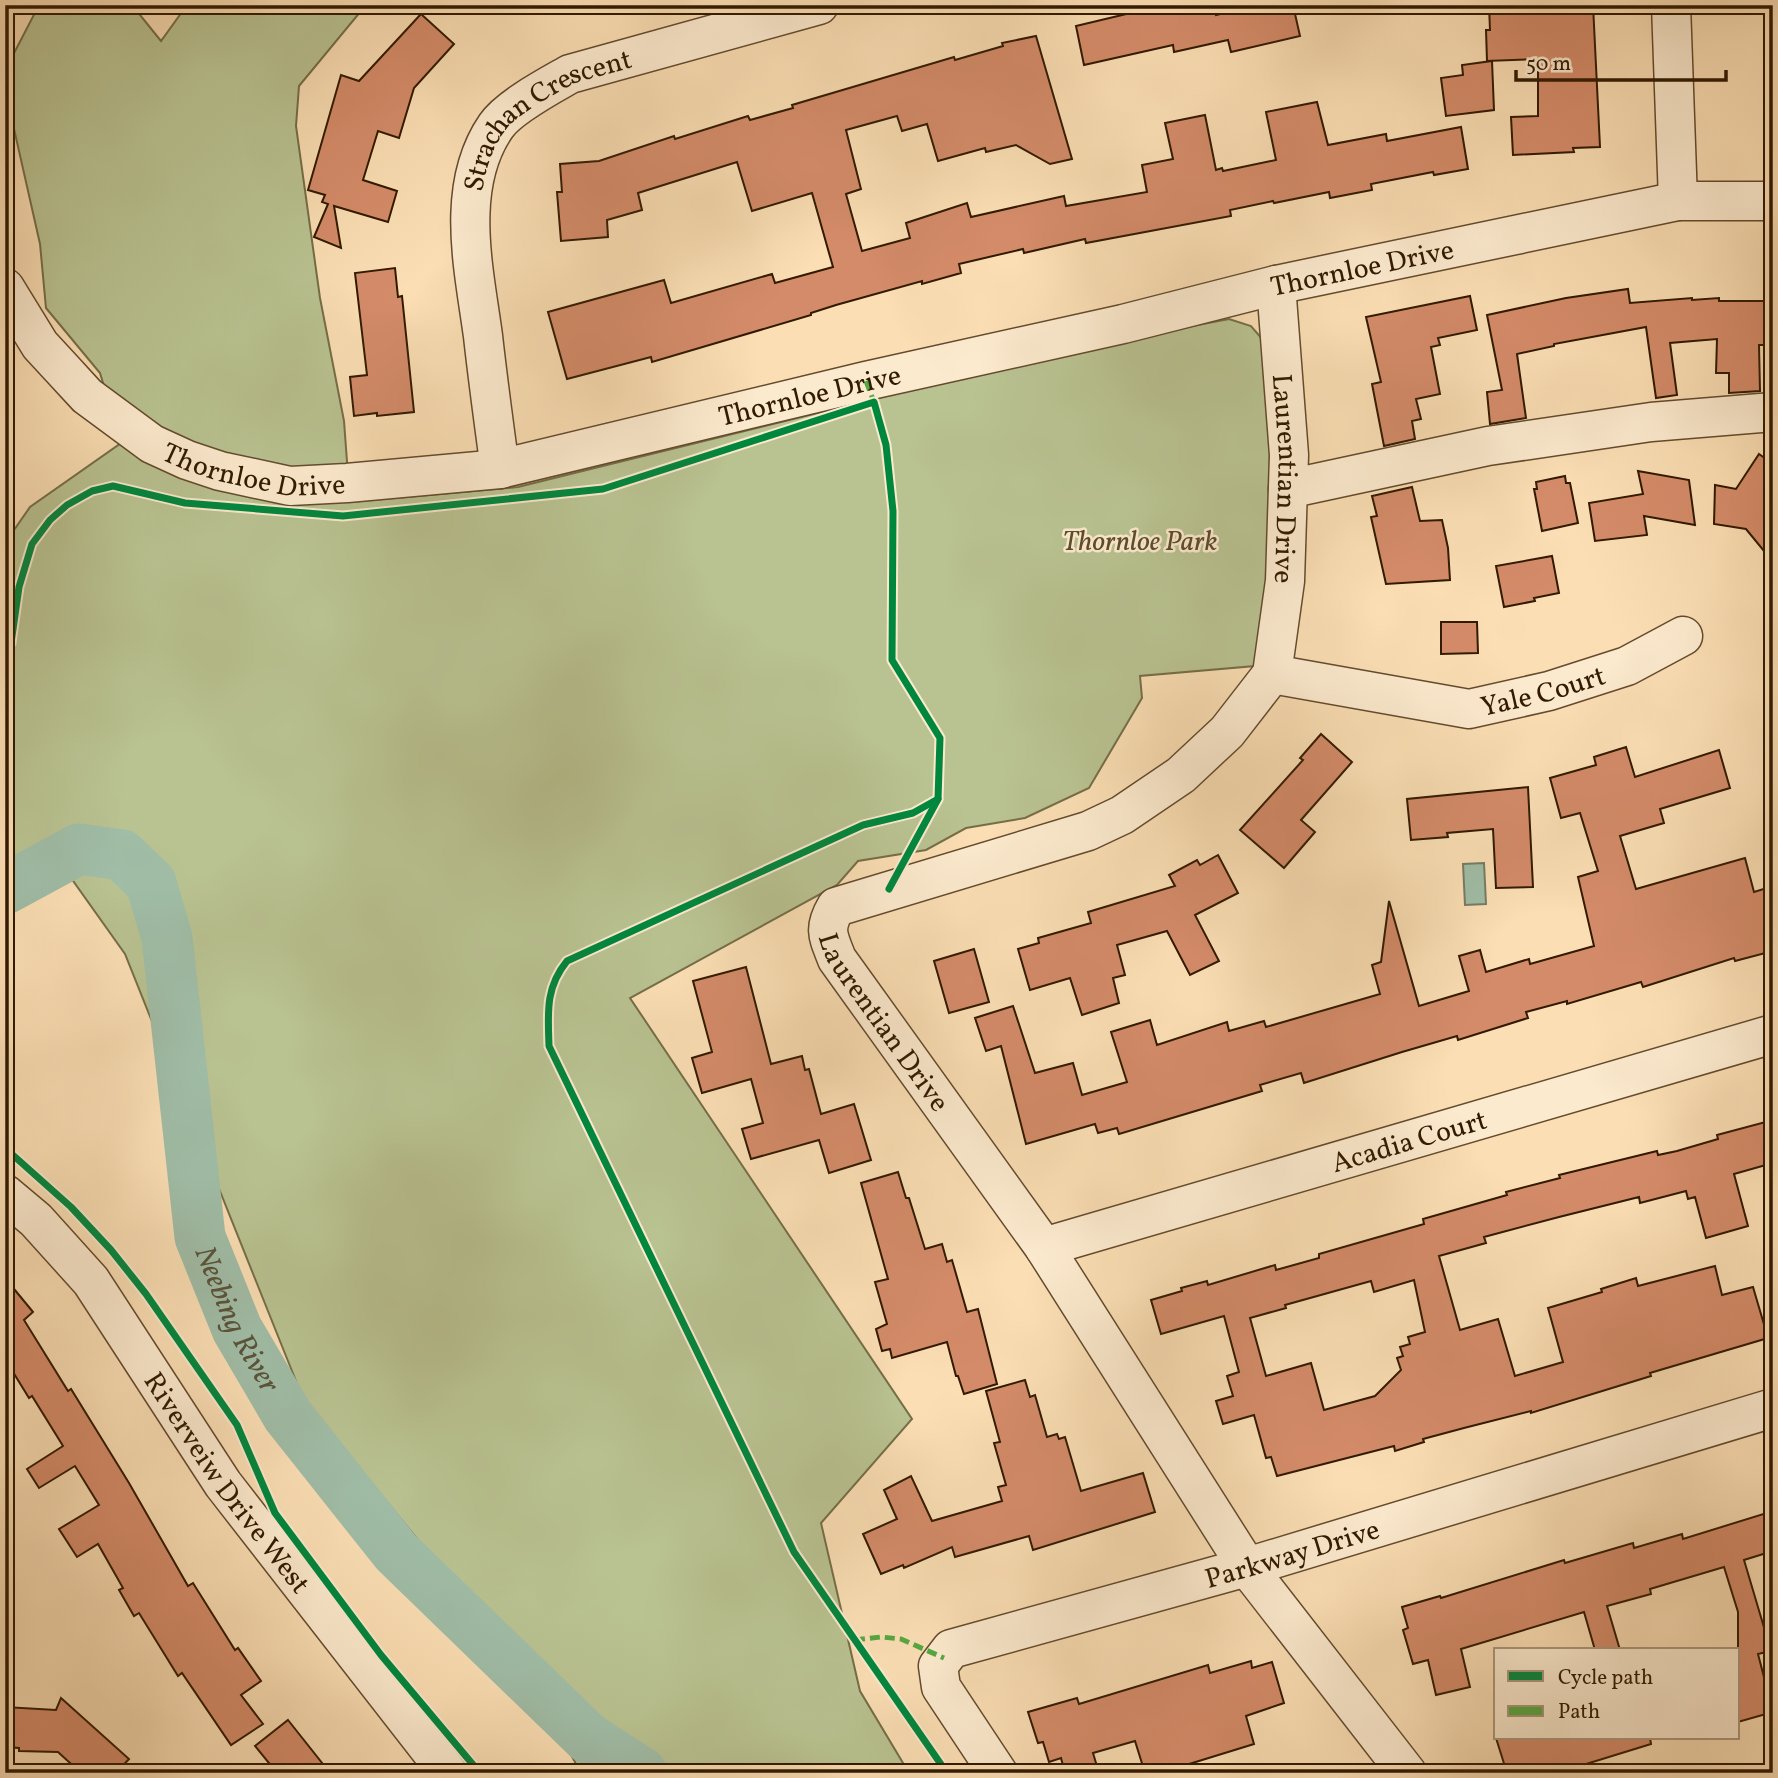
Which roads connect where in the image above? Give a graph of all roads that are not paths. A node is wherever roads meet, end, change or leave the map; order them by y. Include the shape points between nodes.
1 (819, 5) edge
2 (1671, 5) edge
3 (1678, 201) junction
4 (1773, 201) edge
5 (1276, 285) junction
6 (5, 288) edge
7 (1773, 412) edge
8 (500, 469) junction
9 (1289, 489) junction
10 (1683, 636) dead end
11 (1272, 674) junction
12 (1773, 1034) edge
13 (5, 1194) edge
14 (1044, 1247) junction
15 (1773, 1408) edge
16 (1247, 1567) junction
17 (448, 1773) edge
18 (998, 1773) edge
19 (1407, 1773) edge

1 - 8 street, Strachan Crescent via 570,74 533,95 497,124 473,181 470,223
2 - 3 street
3 - 4 street, Thornloe Drive
3 - 5 street, Thornloe Drive
5 - 8 street, Thornloe Drive
5 - 9 street, Laurentian Drive
6 - 8 street, Thornloe Drive via 40,345 87,396 152,444 187,460 290,486
7 - 9 street via 1651,422 1488,446
9 - 11 street, Laurentian Drive via 1285,581
10 - 11 street, Yale Court via 1627,666 1549,691 1469,709
11 - 14 street, Laurentian Drive via 1218,741 1181,775 1122,816 1087,831 836,907 828,920 827,934 836,959
12 - 14 street, Acadia Court
13 - 17 street, Riverveiw Drive West via 36,1220 92,1281 223,1483
14 - 16 street, Laurentian Drive
15 - 16 street, Parkway Drive
16 - 18 street, Parkway Drive via 951,1649 938,1666 941,1687
16 - 19 street, Laurentian Drive

